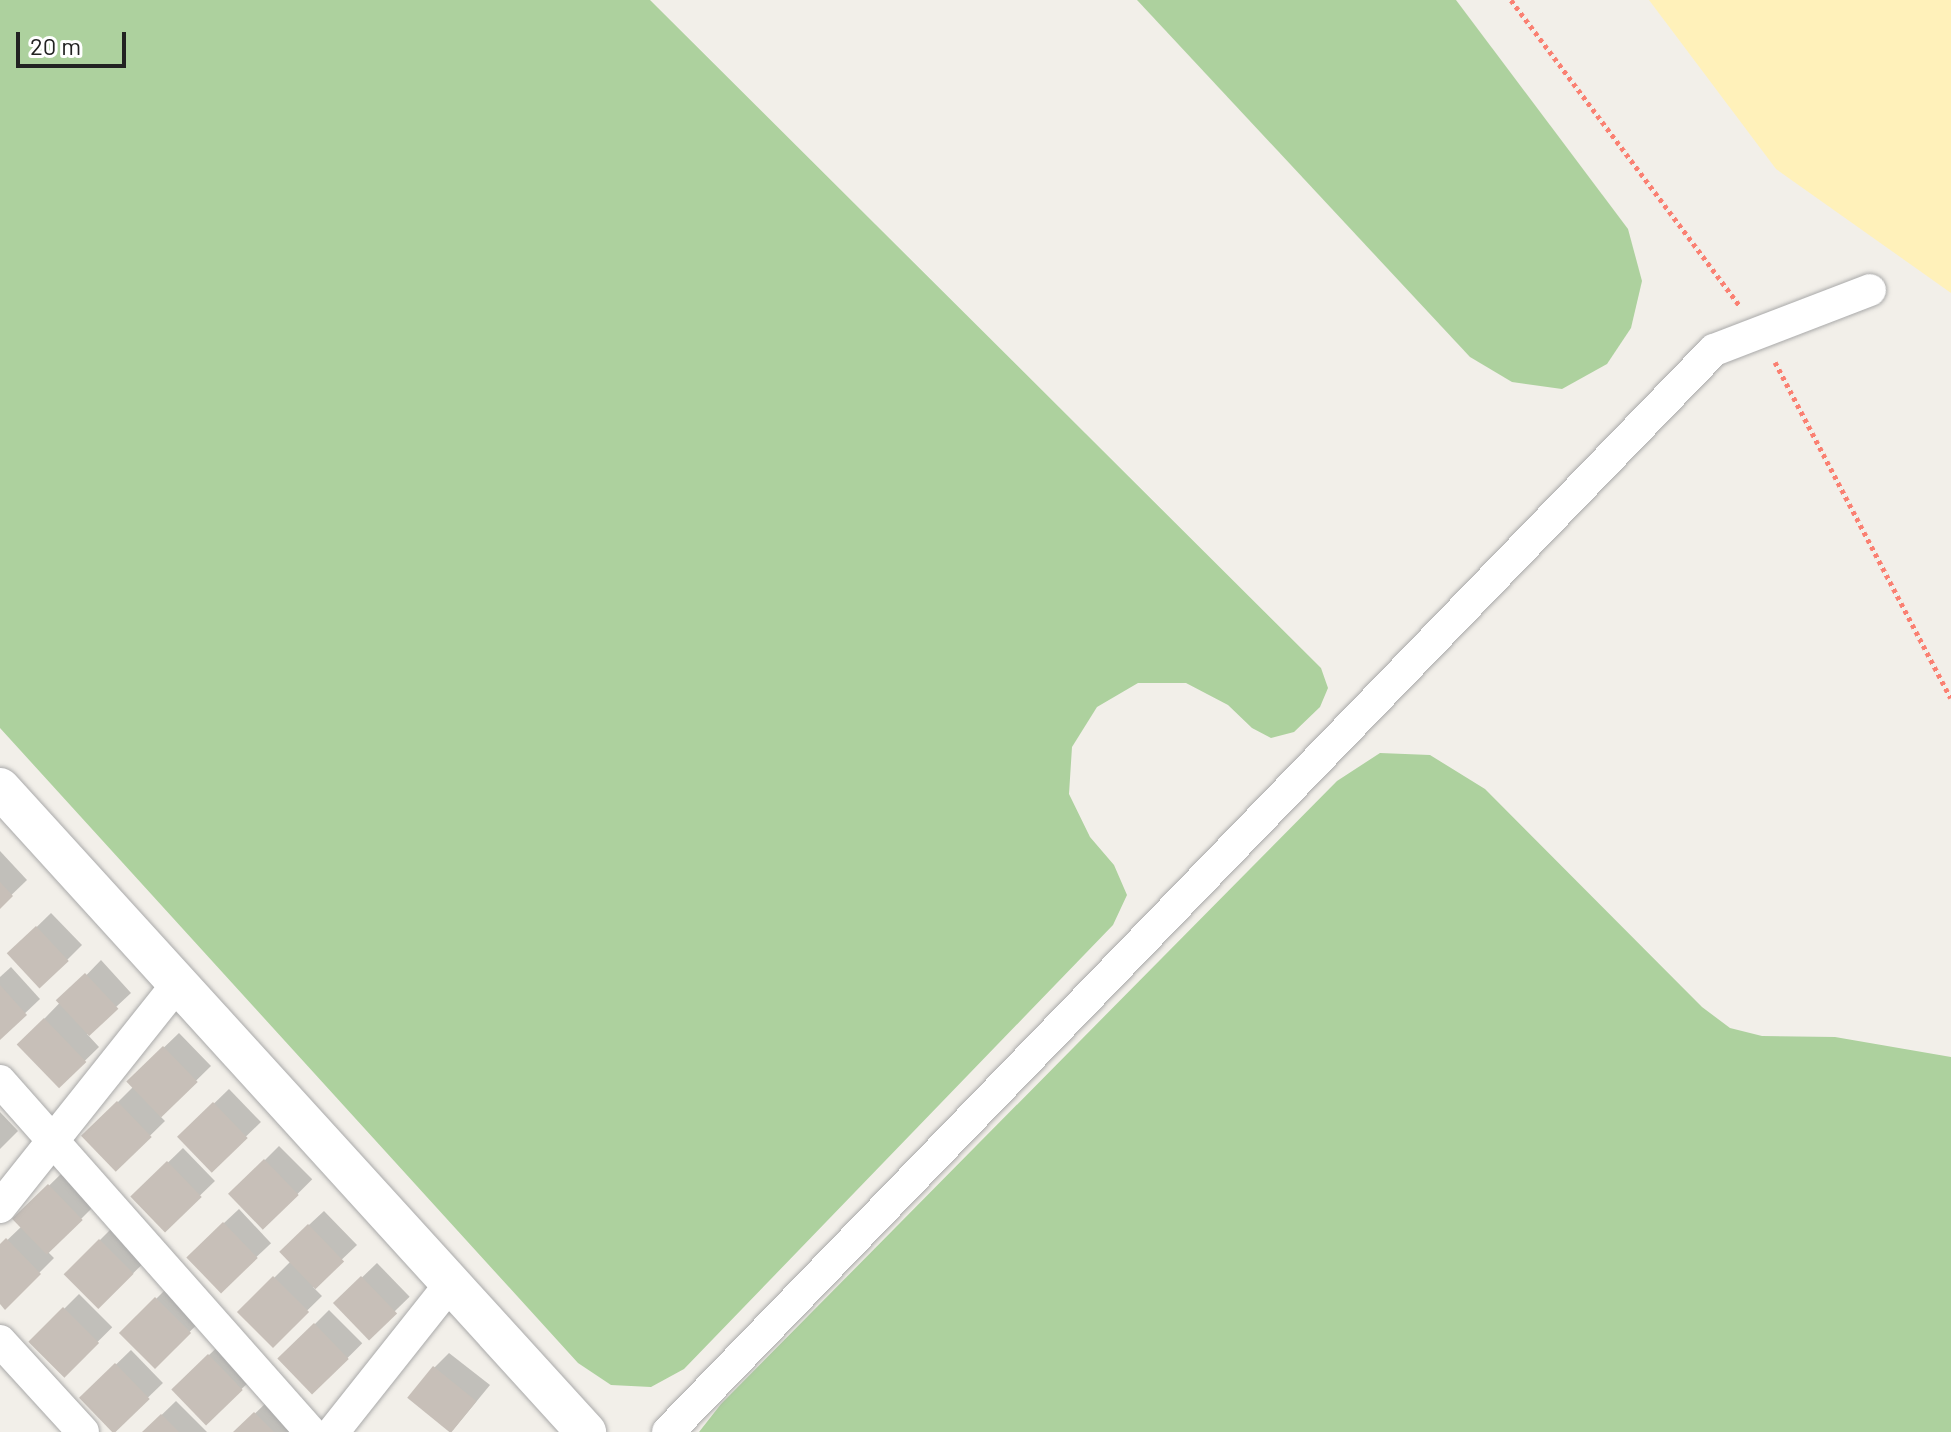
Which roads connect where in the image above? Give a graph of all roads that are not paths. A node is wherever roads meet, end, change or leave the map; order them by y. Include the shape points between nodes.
1 (1870, 290) dead end
2 (0, 788) edge
3 (178, 983) junction
4 (0, 1081) edge
5 (53, 1141) junction
6 (0, 1207) edge
7 (451, 1283) junction
8 (0, 1341) edge
9 (83, 1432) edge
10 (310, 1432) edge
11 (333, 1432) edge
12 (586, 1432) edge
13 (668, 1432) edge

1 - 13 street via 1714,350
2 - 3 street
3 - 5 street
3 - 7 street
4 - 5 street
5 - 6 street
5 - 10 street
7 - 11 street
7 - 12 street
8 - 9 street

